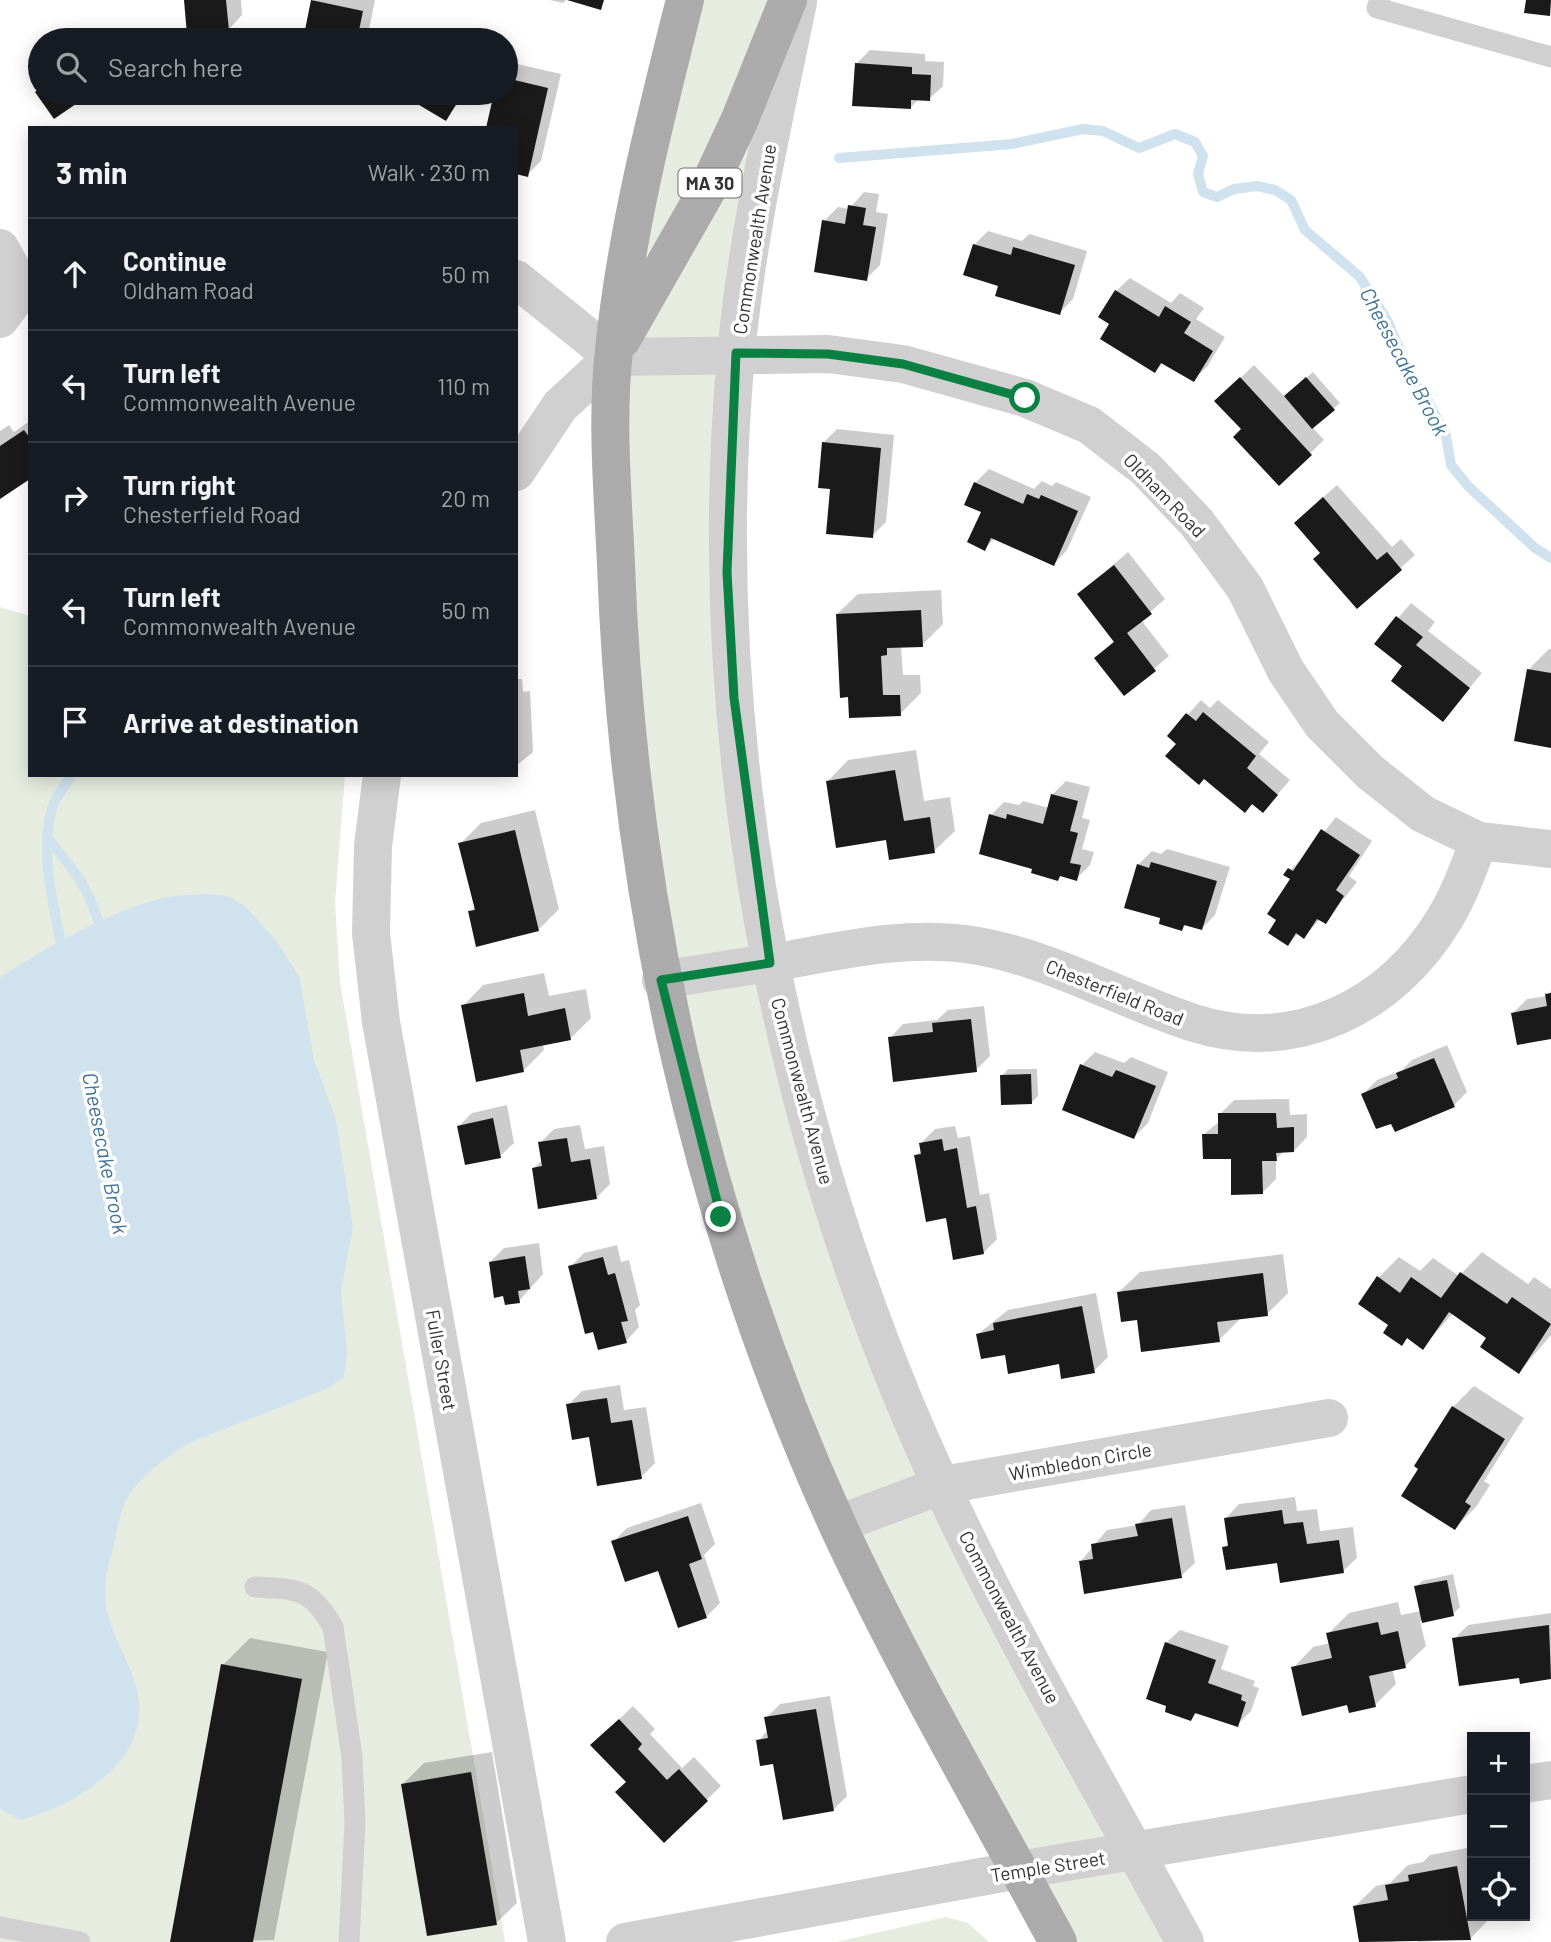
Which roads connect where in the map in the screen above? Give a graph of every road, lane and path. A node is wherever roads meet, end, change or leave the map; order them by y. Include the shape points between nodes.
1 (685, 0) edge
2 (788, 0) edge
3 (799, 0) edge
4 (1380, 0) edge
5 (1551, 57) edge
6 (0, 248) edge
7 (518, 281) edge
8 (25, 282) edge
9 (0, 319) edge
10 (736, 353) junction
11 (613, 357) junction
12 (518, 469) edge
13 (382, 777) edge
14 (1479, 841) junction
15 (1551, 849) edge
16 (770, 963) junction
17 (661, 980) junction
18 (1329, 1418) dead end
19 (943, 1485) junction
20 (838, 1524) junction
21 (255, 1587) dead end
22 (1551, 1780) edge
23 (1530, 1783) edge
24 (1467, 1795) edge
25 (1136, 1851) junction
26 (1019, 1870) junction
27 (0, 1927) edge
28 (79, 1942) edge
29 (349, 1942) edge
30 (547, 1942) edge
31 (625, 1942) edge
32 (1058, 1942) edge
33 (1185, 1942) edge

1 - 11 main road, Commonwealth Avenue / MA 30 via 639,183
2 - 11 main road, Commonwealth Avenue / MA 30 via 707,191
3 - 10 street, Commonwealth Avenue via 755,212
4 - 5 lane via 1377,8
6 - 8 street
7 - 11 street
8 - 9 street
10 - 11 street, Oldham Road
10 - 14 street, Oldham Road via 828,354 903,364 1025,398 1089,425 1146,469 1196,523 1245,588 1286,671 1322,724 1370,772 1423,814
10 - 16 street, Commonwealth Avenue via 727,572 734,698
11 - 12 street via 560,406
11 - 17 main road, Commonwealth Avenue / MA 30 via 612,465 625,737
13 - 30 street, Fuller Street via 373,846 371,933 381,1022
14 - 15 street, Oldham Road
14 - 16 street, Chesterfield Road via 1444,920 1387,988 1343,1016 1288,1031 1235,1034 1005,950 961,943 853,948
16 - 17 street, Chesterfield Road
16 - 19 street, Commonwealth Avenue via 831,1198 902,1395
17 - 20 main road, Commonwealth Avenue / MA 30 via 721,1217 774,1367
18 - 19 street, Wimbledon Circle
19 - 20 street, Wimbledon Circle
19 - 25 street, Commonwealth Avenue via 1002,1606
20 - 26 main road, Commonwealth Avenue / MA 30 via 892,1635
21 - 29 lane via 292,1588 309,1594 333,1627 352,1757 355,1823
22 - 23 street
24 - 25 street, Temple Street
25 - 26 street, Temple Street
25 - 33 street, Commonwealth Avenue
26 - 31 street, Temple Street
26 - 32 main road, Commonwealth Avenue / MA 30
27 - 28 lane

